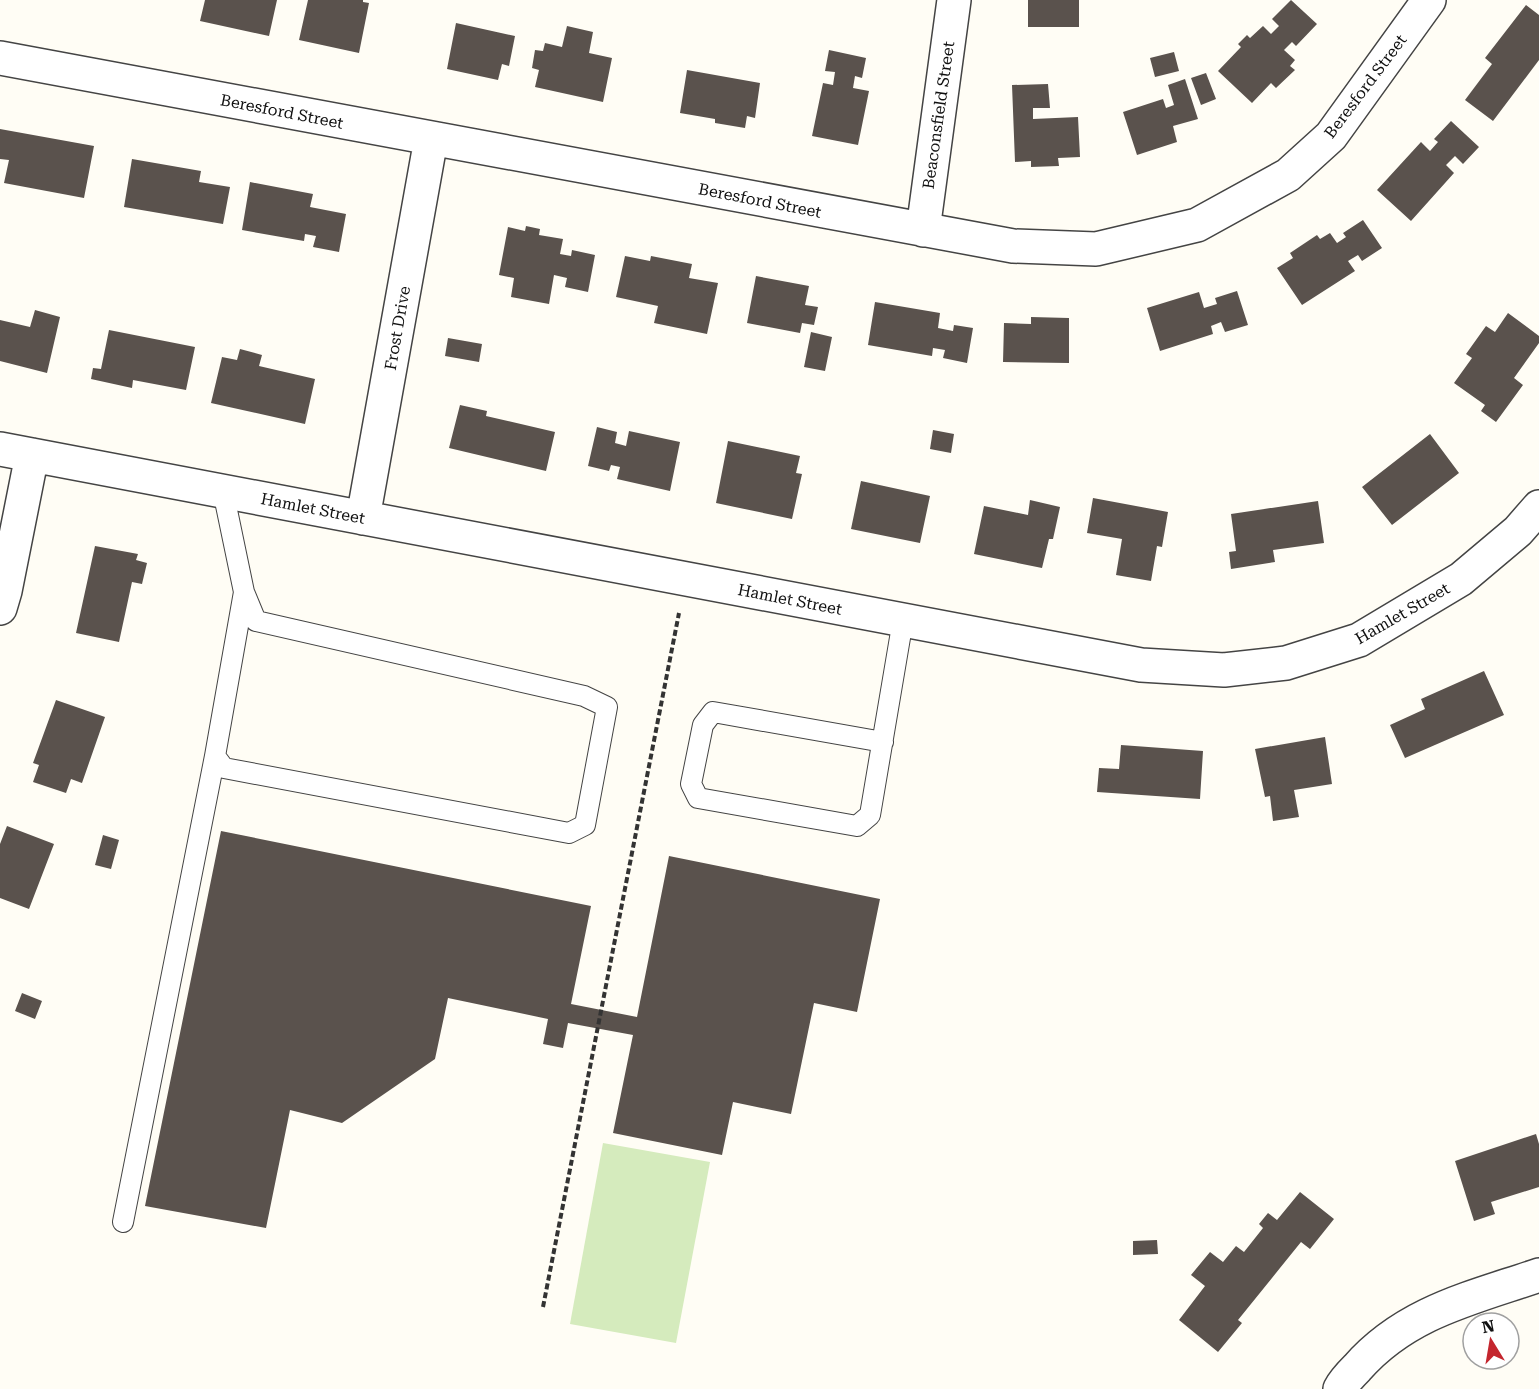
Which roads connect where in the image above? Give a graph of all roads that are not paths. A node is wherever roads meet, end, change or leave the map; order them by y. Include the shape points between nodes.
1 (954, 0) edge
2 (1429, 0) edge
3 (0, 58) edge
4 (431, 139) junction
5 (922, 230) junction
6 (0, 449) edge
7 (32, 455) junction
8 (223, 491) junction
9 (1539, 507) edge
10 (363, 518) junction
11 (244, 592) junction
12 (0, 608) edge
13 (903, 620) junction
14 (883, 742) junction
15 (215, 756) junction
16 (123, 1222) dead end
17 (1539, 1275) edge
18 (1340, 1389) edge

1 - 5 street, Beaconsfield Street
2 - 5 street, Beresford Street via 1331,136 1288,175 1197,225 1096,249 1013,246
3 - 4 street, Beresford Street
4 - 5 street, Beresford Street
4 - 10 street, Frost Drive
6 - 7 street, Hamlet Street
7 - 8 street, Hamlet Street
7 - 12 street
8 - 10 street, Hamlet Street
8 - 11 lane
9 - 13 street, Hamlet Street via 1518,531 1461,579 1359,640 1286,663 1224,670 1141,665
10 - 13 street, Hamlet Street
11 - 15 lane
11 - 15 lane via 256,621 584,696 607,707 585,825 569,833 224,768
13 - 14 lane
14 - 14 lane via 870,815 857,826 698,798 691,784 703,725 713,712
15 - 16 lane
17 - 18 street via 1411,1322 1373,1350

